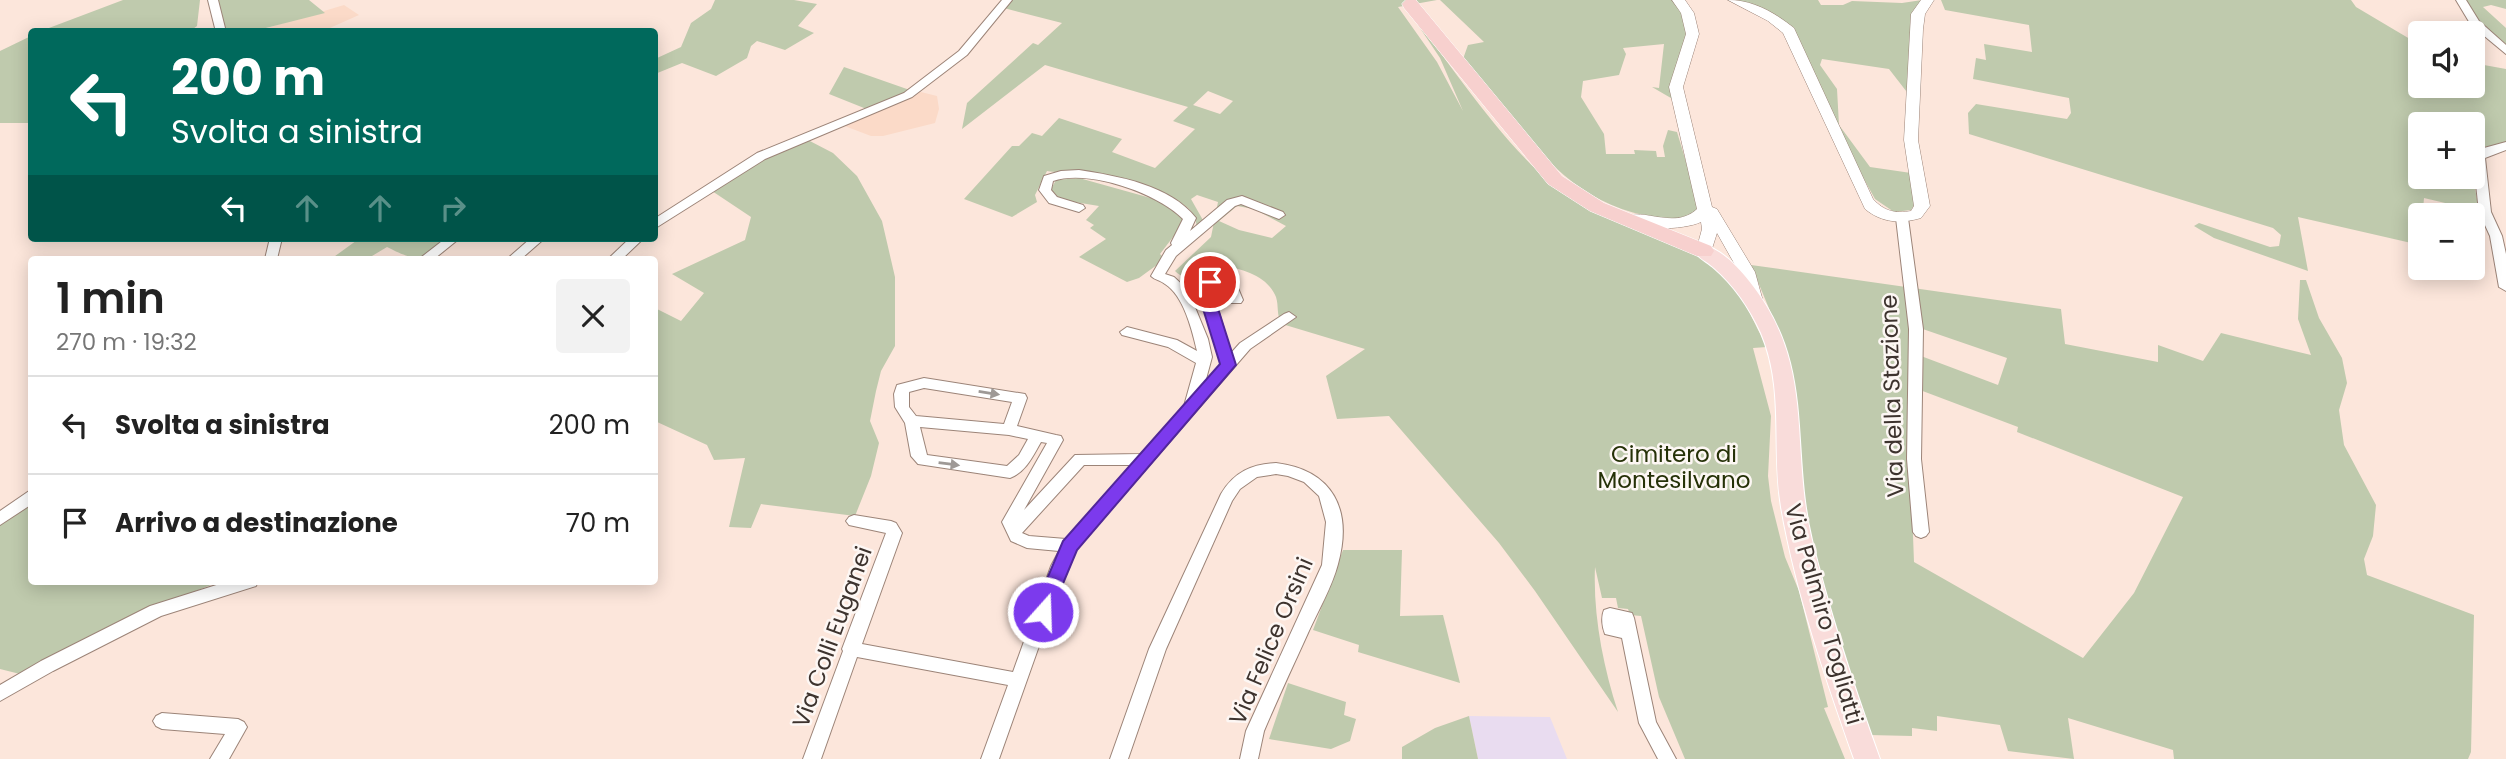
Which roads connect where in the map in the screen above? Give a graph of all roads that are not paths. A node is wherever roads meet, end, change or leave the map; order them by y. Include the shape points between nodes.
1 (213, 0) edge
2 (1007, 0) edge
3 (1678, 0) edge
4 (1734, 0) edge
5 (1928, 0) edge
6 (2461, 0) edge
7 (1410, 4) dead end
8 (220, 28) edge
9 (2506, 51) edge
10 (2506, 146) edge
11 (1079, 208) dead end
12 (1708, 208) junction
13 (1279, 215) dead end
14 (1902, 218) junction
15 (1628, 220) junction
16 (658, 222) edge
17 (448, 242) edge
18 (535, 242) edge
19 (633, 242) edge
20 (1704, 251) junction
21 (1171, 253) junction
22 (429, 256) edge
23 (517, 256) edge
24 (617, 256) edge
25 (2506, 287) edge
26 (1236, 300) dead end
27 (1756, 305) junction
28 (1289, 317) dead end
29 (1127, 332) dead end
30 (1204, 361) junction
31 (1228, 365) junction
32 (1191, 407) junction
33 (912, 421) junction
34 (1009, 430) junction
35 (1037, 436) junction
36 (1143, 460) junction
37 (28, 498) edge
38 (0, 519) edge
39 (854, 521) dead end
40 (1921, 532) dead end
41 (1013, 533) junction
42 (1070, 546) junction
43 (237, 585) edge
44 (1629, 632) dead end
45 (849, 649) junction
46 (1018, 680) junction
47 (0, 694) edge
48 (162, 721) dead end
49 (219, 759) edge
50 (812, 759) edge
51 (990, 759) edge
52 (1119, 759) edge
53 (1249, 759) edge
54 (1667, 759) edge
55 (1867, 759) edge

1 - 8 street
2 - 16 street via 963,53 908,95 761,156
3 - 12 street, Via Palmiro Togliatti via 1691,21 1694,40 1678,71 1676,87 1692,162
4 - 14 street via 1789,31 1866,200 1882,214
5 - 14 street via 1918,13 1916,29 1911,140 1922,206 1916,215
6 - 9 street via 2475,23
7 - 15 highway via 1548,174 1577,196
10 - 25 street via 2479,157 2486,212
11 - 21 street via 1054,200 1045,190 1048,179 1060,173 1086,174 1175,203 1190,218
12 - 15 street via 1696,220 1682,224
12 - 20 street, Via Palmiro Togliatti via 1720,242
12 - 27 street, Via Palmiro Togliatti via 1747,272
13 - 21 street via 1242,200 1231,203
14 - 40 street, Via della Stazione via 1916,329 1914,459
15 - 20 highway
17 - 22 street
18 - 23 street
19 - 24 street
20 - 27 main road, Via Palmiro Togliatti via 1733,273
21 - 30 street via 1157,275 1183,293 1201,339
26 - 31 street via 1227,276 1210,282 1208,299
27 - 55 main road, Via Palmiro Togliatti via 1776,350 1788,398 1791,494 1808,571
28 - 31 street via 1245,346
29 - 30 street via 1172,343
30 - 32 street
31 - 32 street
32 - 36 street
33 - 34 street
33 -> 34 street via 900,402 902,389 924,383 1020,398
33 -> 35 street via 918,456 923,460 1010,472
34 - 35 street
35 - 41 street via 1056,440 1013,512
36 - 41 street via 1080,459
36 - 42 street
37 - 38 street
39 - 45 street, Via Colli Euganei via 891,527 894,533
41 - 42 street via 1027,542
42 - 46 street
43 - 47 street via 156,611
44 - 54 street via 1648,723
45 - 46 street
45 - 50 street, Via Colli Euganei
46 - 51 street
48 - 49 street via 238,727
52 - 53 street, Via Felice Orsini via 1139,689 1171,611 1235,485 1275,468 1299,473 1328,497 1333,549 1330,565 1255,731

